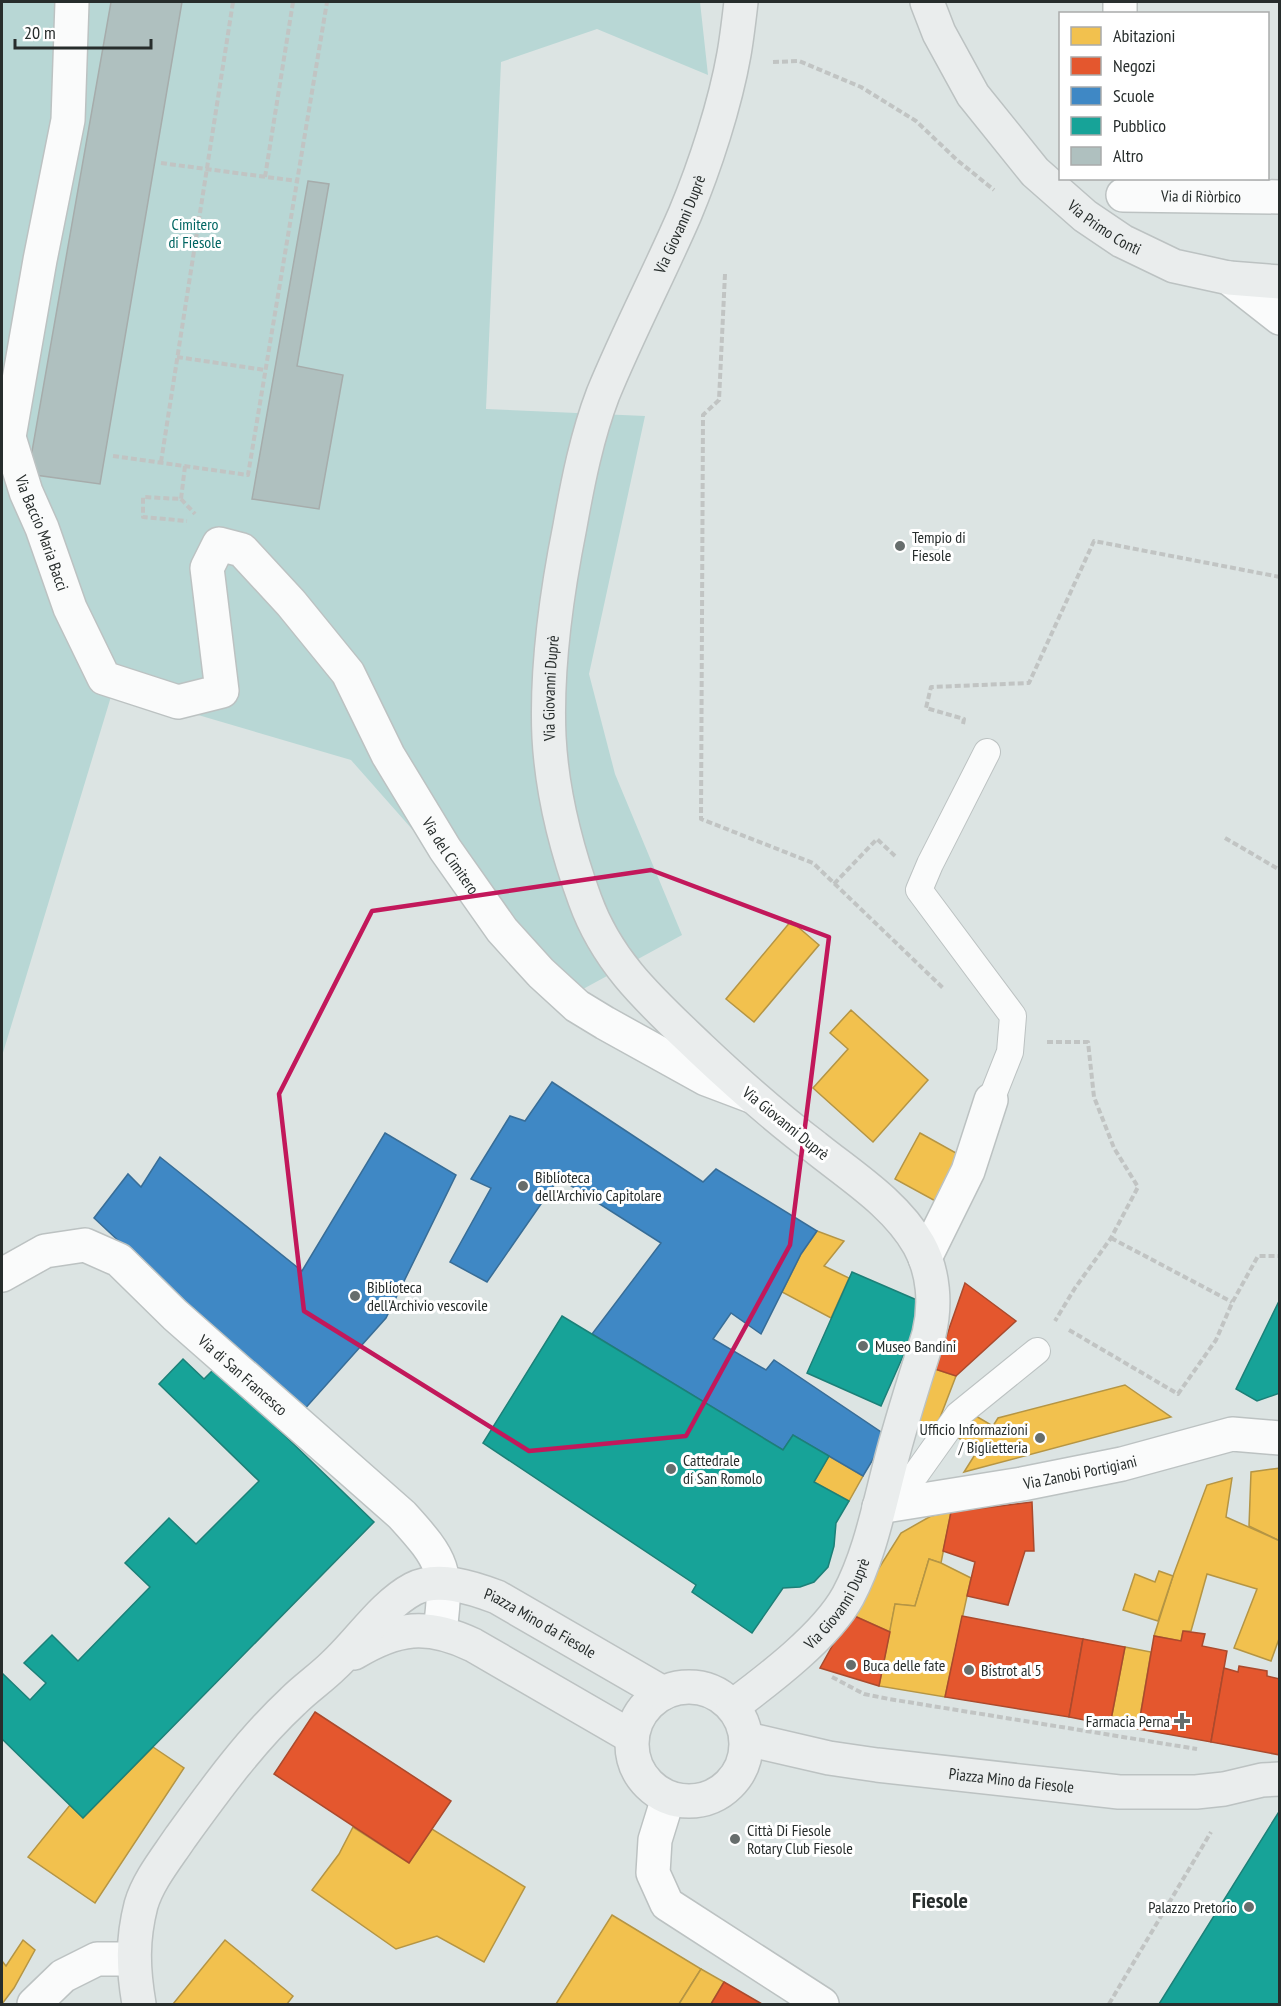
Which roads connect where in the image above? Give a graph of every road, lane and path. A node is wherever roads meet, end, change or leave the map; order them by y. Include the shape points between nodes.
1 (72, 2) edge
2 (232, 2) edge
3 (293, 2) edge
4 (327, 2) edge
5 (741, 2) edge
6 (927, 2) edge
7 (733, 62) junction
8 (161, 163) dead end
9 (206, 169) junction
10 (265, 177) junction
11 (297, 182) junction
12 (1123, 187) edge
13 (1001, 196) dead end
14 (1280, 197) edge
15 (1122, 241) junction
16 (725, 274) dead end
17 (1229, 278) junction
18 (1280, 282) edge
19 (1280, 318) edge
20 (177, 357) junction
21 (266, 370) junction
22 (113, 456) dead end
23 (160, 462) junction
24 (185, 466) junction
25 (190, 521) dead end
26 (219, 544) joint
27 (1280, 577) edge
28 (961, 730) dead end
29 (987, 752) dead end
30 (1225, 838) dead end
31 (902, 848) dead end
32 (1280, 870) edge
33 (834, 884) junction
34 (951, 996) dead end
35 (1010, 1052) junction
36 (752, 1096) junction
37 (991, 1100) joint
38 (1111, 1238) junction
39 (1280, 1256) edge
40 (925, 1258) junction
41 (2, 1275) edge
42 (1232, 1303) junction
43 (1055, 1322) dead end
44 (1065, 1328) dead end
45 (1037, 1352) dead end
46 (1280, 1418) edge
47 (1232, 1434) junction
48 (1280, 1438) edge
49 (883, 1493) junction
50 (444, 1584) junction
51 (440, 1631) junction
52 (794, 1657) junction
53 (324, 1675) junction
54 (663, 1693) junction
55 (733, 1706) junction
56 (632, 1737) junction
57 (747, 1739) junction
58 (1205, 1750) dead end
59 (1280, 1779) edge
60 (1238, 1786) junction
61 (668, 1798) junction
62 (133, 1959) junction
63 (34, 2004) edge
64 (139, 2004) edge
65 (822, 2004) edge
66 (1109, 2004) edge

1 - 26 street, Via Baccio Maria Bacci via 68,120 9,437 70,608 104,678 178,702 222,691 207,568
2 - 9 path
3 - 10 path
4 - 11 path
5 - 7 street, Via Giovanni Duprè
6 - 15 street, Via Primo Conti via 973,95 1035,172 1084,216
7 - 13 path via 799,61 861,87 916,121
7 - 36 street, Via Giovanni Duprè via 686,210 605,391 587,441 561,573 549,735 566,841 601,938 640,991
8 - 9 path
9 - 10 path
9 - 20 path
10 - 11 path
11 - 21 path
12 - 14 street, Via di Riòrbico
12 - 15 street
15 - 17 street, Via Primo Conti via 1174,266
16 - 33 path via 719,400 703,415 701,819 813,863
17 - 18 street, Via Primo Conti
17 - 19 street
20 - 21 path
20 - 23 path
21 - 24 path via 248,475
22 - 23 path
23 - 24 path
24 - 25 path via 181,499 143,497 142,518
26 - 36 street, Via del Cimitero via 242,549 348,673 388,755 445,849 502,930 541,973 577,1006 604,1023 706,1079
27 - 28 path via 1094,541 1029,683 931,687 926,708 964,719
29 - 35 lane via 919,890 1013,1016
30 - 32 path
31 - 33 path via 896,856 877,839
33 - 34 path
35 - 37 lane
35 - 38 path via 1052,1041 1088,1042 1094,1097 1114,1148 1138,1187
36 - 40 street, Via Giovanni Duprè via 895,1213
37 - 40 street via 968,1171
38 - 42 path
38 - 43 path
39 - 42 path via 1258,1256
40 - 49 street, Via Giovanni Duprè via 934,1315
41 - 50 street, Via di San Francesco via 45,1251 85,1245 119,1260 175,1315 402,1515 436,1556
42 - 44 path via 1216,1340 1178,1394
45 - 49 lane via 958,1415 916,1474
46 - 47 street
47 - 48 street, Via Zanobi Portigiani
47 - 49 street, Via Zanobi Portigiani via 1122,1464 1022,1484
49 - 52 street, Via Giovanni Duprè via 847,1597
50 - 51 street
50 - 53 street, Piazza Mino da Fiesole via 414,1588 399,1599
50 - 54 street, Piazza Mino da Fiesole via 497,1597
51 - 53 street via 408,1631 387,1636
51 - 56 street via 473,1645
52 - 55 street, Via Giovanni Duprè
52 - 58 path via 864,1694
53 - 62 street via 293,1701 238,1761 157,1870 141,1904
54 - 55 street via 681,1687 700,1687
54 - 56 street via 642,1711
55 - 57 street
56 - 61 street via 632,1756 639,1773
57 - 60 street, Piazza Mino da Fiesole via 829,1758 1087,1789 1196,1792
57 - 61 street via 740,1771 717,1795 701,1801
59 - 60 street, Piazza Mino da Fiesole
60 - 66 path
61 - 65 street via 655,1840 653,1873 667,1904
62 - 63 street via 96,1959 63,1976
62 - 64 street

